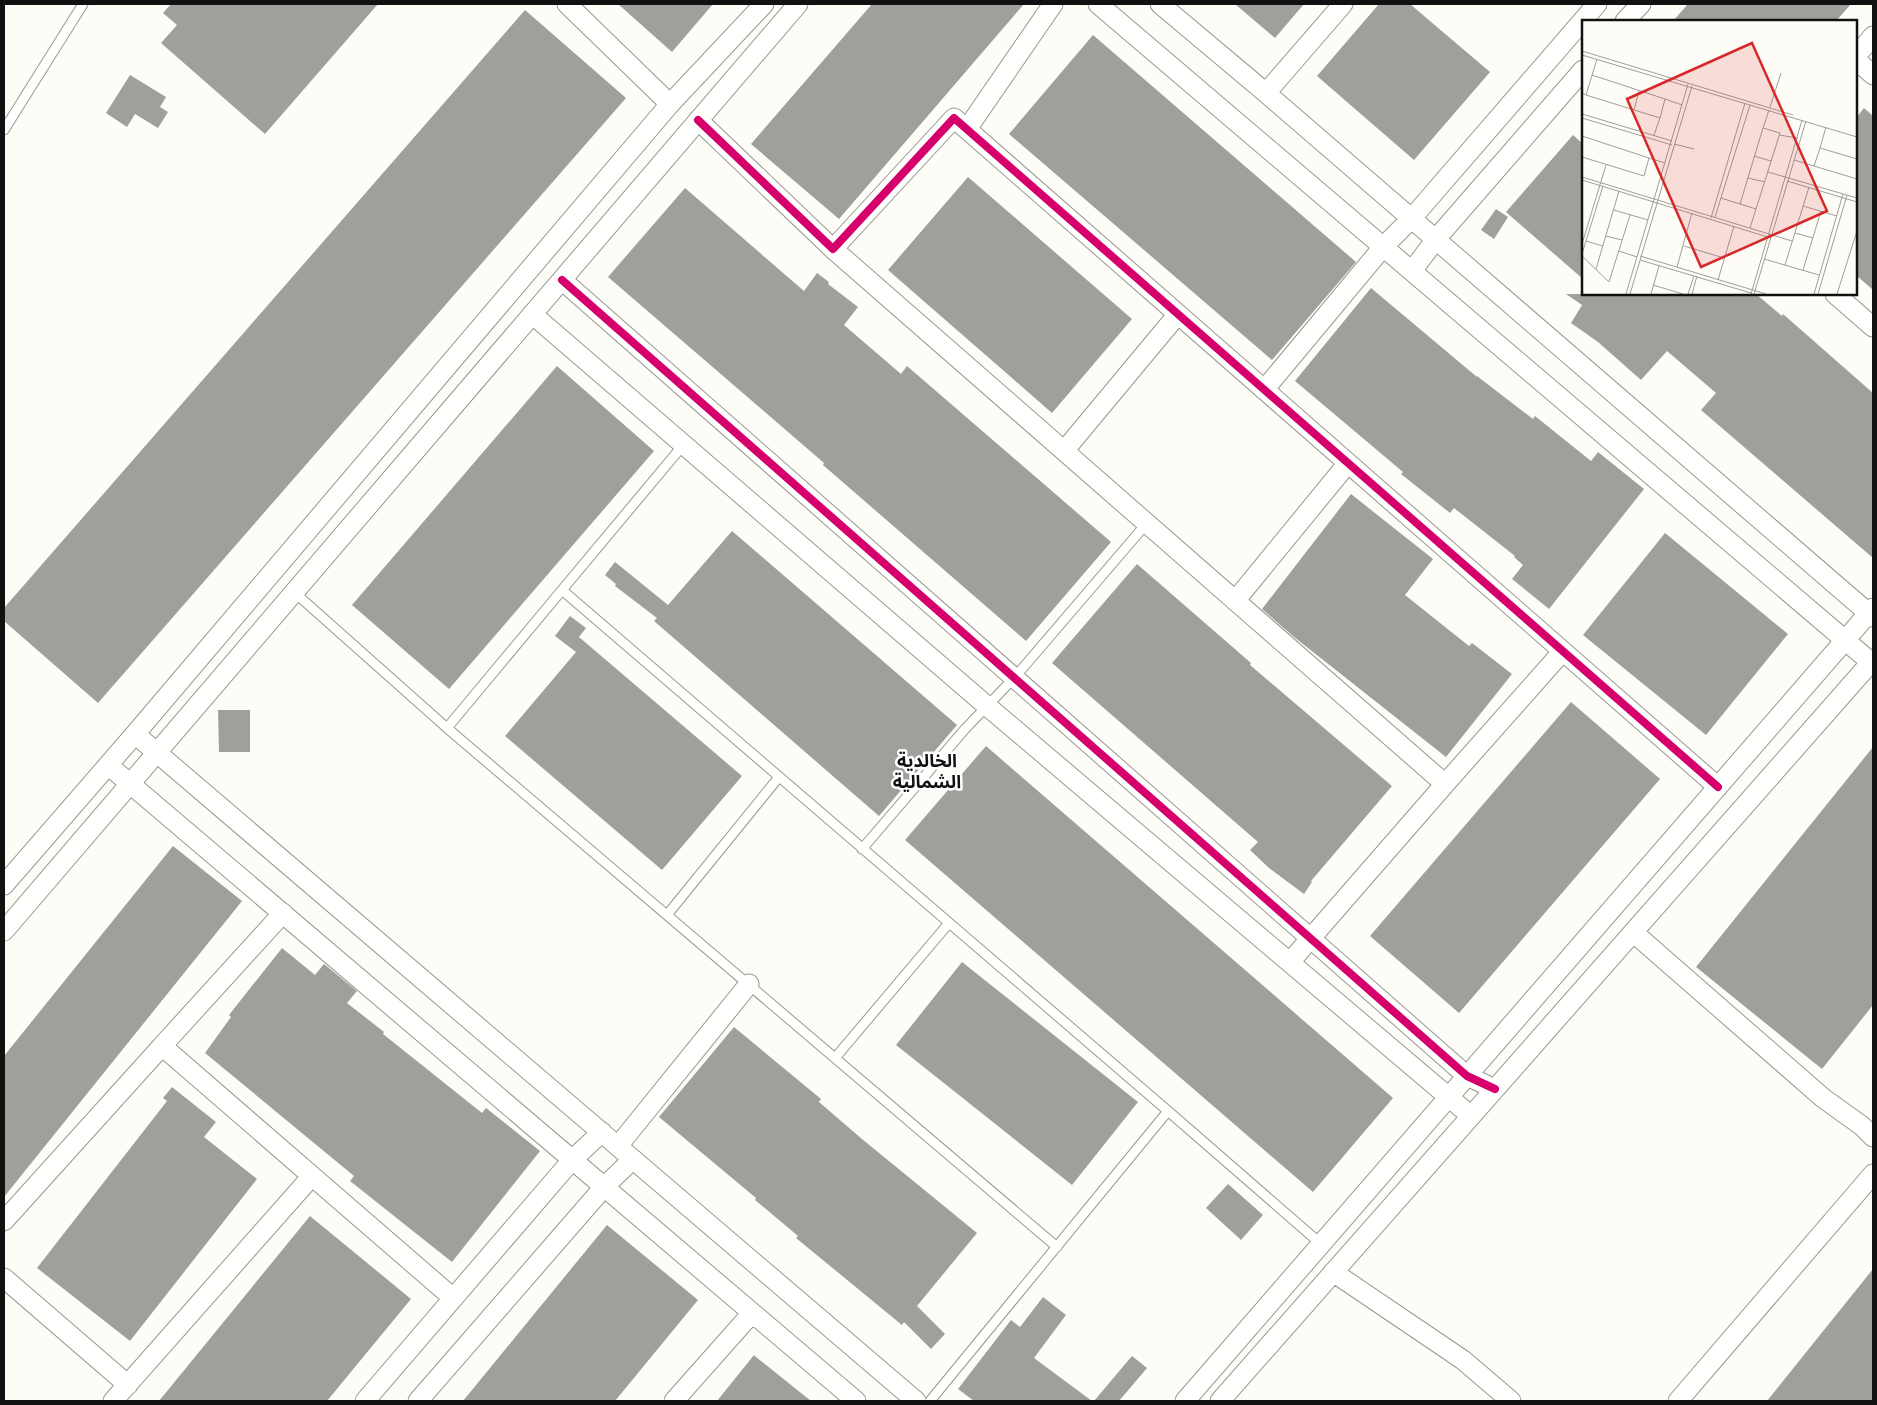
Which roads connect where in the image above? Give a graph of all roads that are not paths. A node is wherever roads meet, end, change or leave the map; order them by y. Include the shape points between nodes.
1 (83, 4) edge
2 (567, 4) edge
3 (764, 4) edge
4 (798, 4) edge
5 (1053, 4) edge
6 (1098, 4) edge
7 (1160, 4) edge
8 (1343, 4) edge
9 (1597, 4) edge
10 (1641, 4) edge
11 (1583, 20) edge
12 (1626, 20) edge
13 (1582, 21) edge
14 (1873, 36) edge
15 (1857, 57) edge
16 (1857, 59) edge
17 (1582, 72) edge
18 (1873, 75) edge
19 (1266, 93) junction
20 (670, 104) junction
21 (698, 120) junction
22 (967, 129) junction
23 (4, 130) edge
24 (1412, 218) junction
25 (1436, 239) junction
26 (1383, 247) junction
27 (833, 249) junction
28 (1412, 272) junction
29 (562, 280) junction
30 (1837, 295) edge
31 (532, 314) junction
32 (1178, 314) junction
33 (1873, 327) edge
34 (1264, 390) junction
35 (684, 444) junction
36 (1064, 451) junction
37 (1348, 463) junction
38 (1147, 523) junction
39 (562, 590) junction
40 (294, 592) junction
41 (1236, 601) junction
42 (1872, 613) edge
43 (1845, 640) junction
44 (1563, 651) junction
45 (1872, 662) edge
46 (1015, 677) junction
47 (987, 706) junction
48 (448, 728) junction
49 (135, 734) junction
50 (157, 752) junction
51 (108, 765) junction
52 (779, 777) junction
53 (130, 783) junction
54 (1445, 784) junction
55 (1718, 786) junction
56 (862, 849) junction
57 (4, 885) edge
58 (283, 913) junction
59 (667, 915) junction
60 (949, 923) junction
61 (4, 931) edge
62 (1634, 933) junction
63 (1311, 938) junction
64 (1290, 962) junction
65 (749, 984) junction
66 (162, 1046) junction
67 (835, 1058) junction
68 (1467, 1076) junction
69 (1495, 1089) junction
70 (1449, 1097) junction
71 (1168, 1111) junction
72 (1471, 1116) junction
73 (602, 1132) junction
74 (1873, 1137) edge
75 (618, 1146) junction
76 (633, 1159) junction
77 (572, 1160) junction
78 (1873, 1174) edge
79 (312, 1176) junction
80 (604, 1187) junction
81 (4, 1220) edge
82 (1322, 1244) junction
83 (1057, 1246) junction
84 (1333, 1272) junction
85 (4, 1278) edge
86 (453, 1298) junction
87 (752, 1313) junction
88 (128, 1384) junction
89 (113, 1401) edge
90 (365, 1401) edge
91 (418, 1401) edge
92 (674, 1401) edge
93 (856, 1401) edge
94 (916, 1401) edge
95 (930, 1401) edge
96 (1185, 1401) edge
97 (1220, 1401) edge
98 (1512, 1401) edge
99 (1678, 1401) edge

1 - 23 lane
2 - 20 street
3 - 20 street
4 - 21 street
5 - 22 street
6 - 26 street
7 - 19 street
8 - 19 street
9 - 11 street
10 - 12 street
13 - 24 street
14 - 15 street
16 - 18 street
17 - 25 street
19 - 24 street
20 - 49 street
21 - 27 street
21 - 29 street
22 - 27 street via 954,118
22 - 32 street
24 - 25 street
24 - 26 street
25 - 28 street
25 - 42 street
26 - 28 street
26 - 34 street
27 - 36 street
28 - 43 street
29 - 31 street
29 - 46 street
30 - 33 street
31 - 35 street
31 - 40 street
32 - 34 street
32 - 36 street
34 - 37 street
35 - 39 lane
35 - 47 street
36 - 38 street
37 - 41 street
37 - 44 street
38 - 41 street
38 - 46 lane
39 - 48 lane
39 - 52 lane
40 - 48 lane
40 - 50 street
41 - 54 street
42 - 43 street
43 - 45 street
43 - 55 street
44 - 54 street
44 - 55 street
45 - 62 street
46 - 47 lane
46 - 63 street
47 - 56 lane
47 - 64 street
48 - 59 lane
49 - 50 street
49 - 51 street
50 - 53 street
50 - 73 street
51 - 53 street
51 - 57 street
52 - 56 lane
52 - 59 lane
53 - 58 street
53 - 61 street
54 - 63 street
55 - 68 street
56 - 60 lane
58 - 66 street
58 - 77 street
59 - 65 lane
60 - 67 lane
60 - 71 lane
62 - 69 street
62 - 74 street via 1823,1098
63 - 64 street
63 - 68 street
64 - 70 street
65 - 67 lane
65 - 75 street
66 - 79 street
66 - 81 street
67 - 83 lane
68 - 69 street
68 - 70 street
69 - 72 street
70 - 72 street
70 - 82 street
71 - 82 lane
71 - 83 lane
72 - 84 street
73 - 75 street
73 - 77 street
75 - 76 street
76 - 80 street
76 - 94 street
77 - 80 street
77 - 86 street
78 - 99 street
79 - 86 street
79 - 88 street
80 - 87 street
80 - 91 street
82 - 96 street
83 - 95 lane
84 - 97 street
84 - 98 street via 1463,1360
85 - 88 street
86 - 90 street
87 - 92 street
87 - 93 street
88 - 89 street

